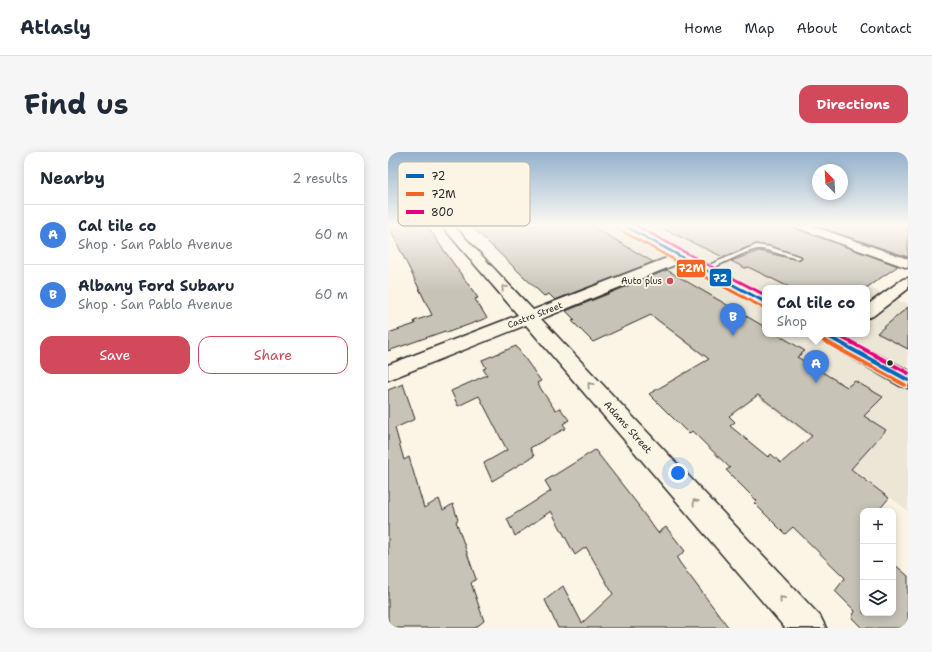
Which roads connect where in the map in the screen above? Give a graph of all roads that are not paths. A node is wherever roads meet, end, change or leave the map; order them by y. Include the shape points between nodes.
1 (467, 247) edge
2 (664, 247) edge
3 (755, 247) edge
4 (759, 247) edge
5 (862, 247) edge
6 (682, 257) junction
7 (798, 257) dead end
8 (906, 263) edge
9 (704, 269) junction
10 (908, 282) edge
11 (762, 300) edge
12 (870, 311) edge
13 (530, 317) junction
14 (834, 337) edge
15 (388, 373) edge
16 (908, 380) edge
17 (808, 628) edge

13 -> 1 street, Adams Street
2 - 6 main road
3 - 9 lane
4 - 7 lane
5 - 8 street
6 - 9 main road
6 - 13 street, Castro Street
9 - 11 main road
10 - 12 street
13 - 15 street, Castro Street
17 -> 13 street, Adams Street
14 - 16 main road

